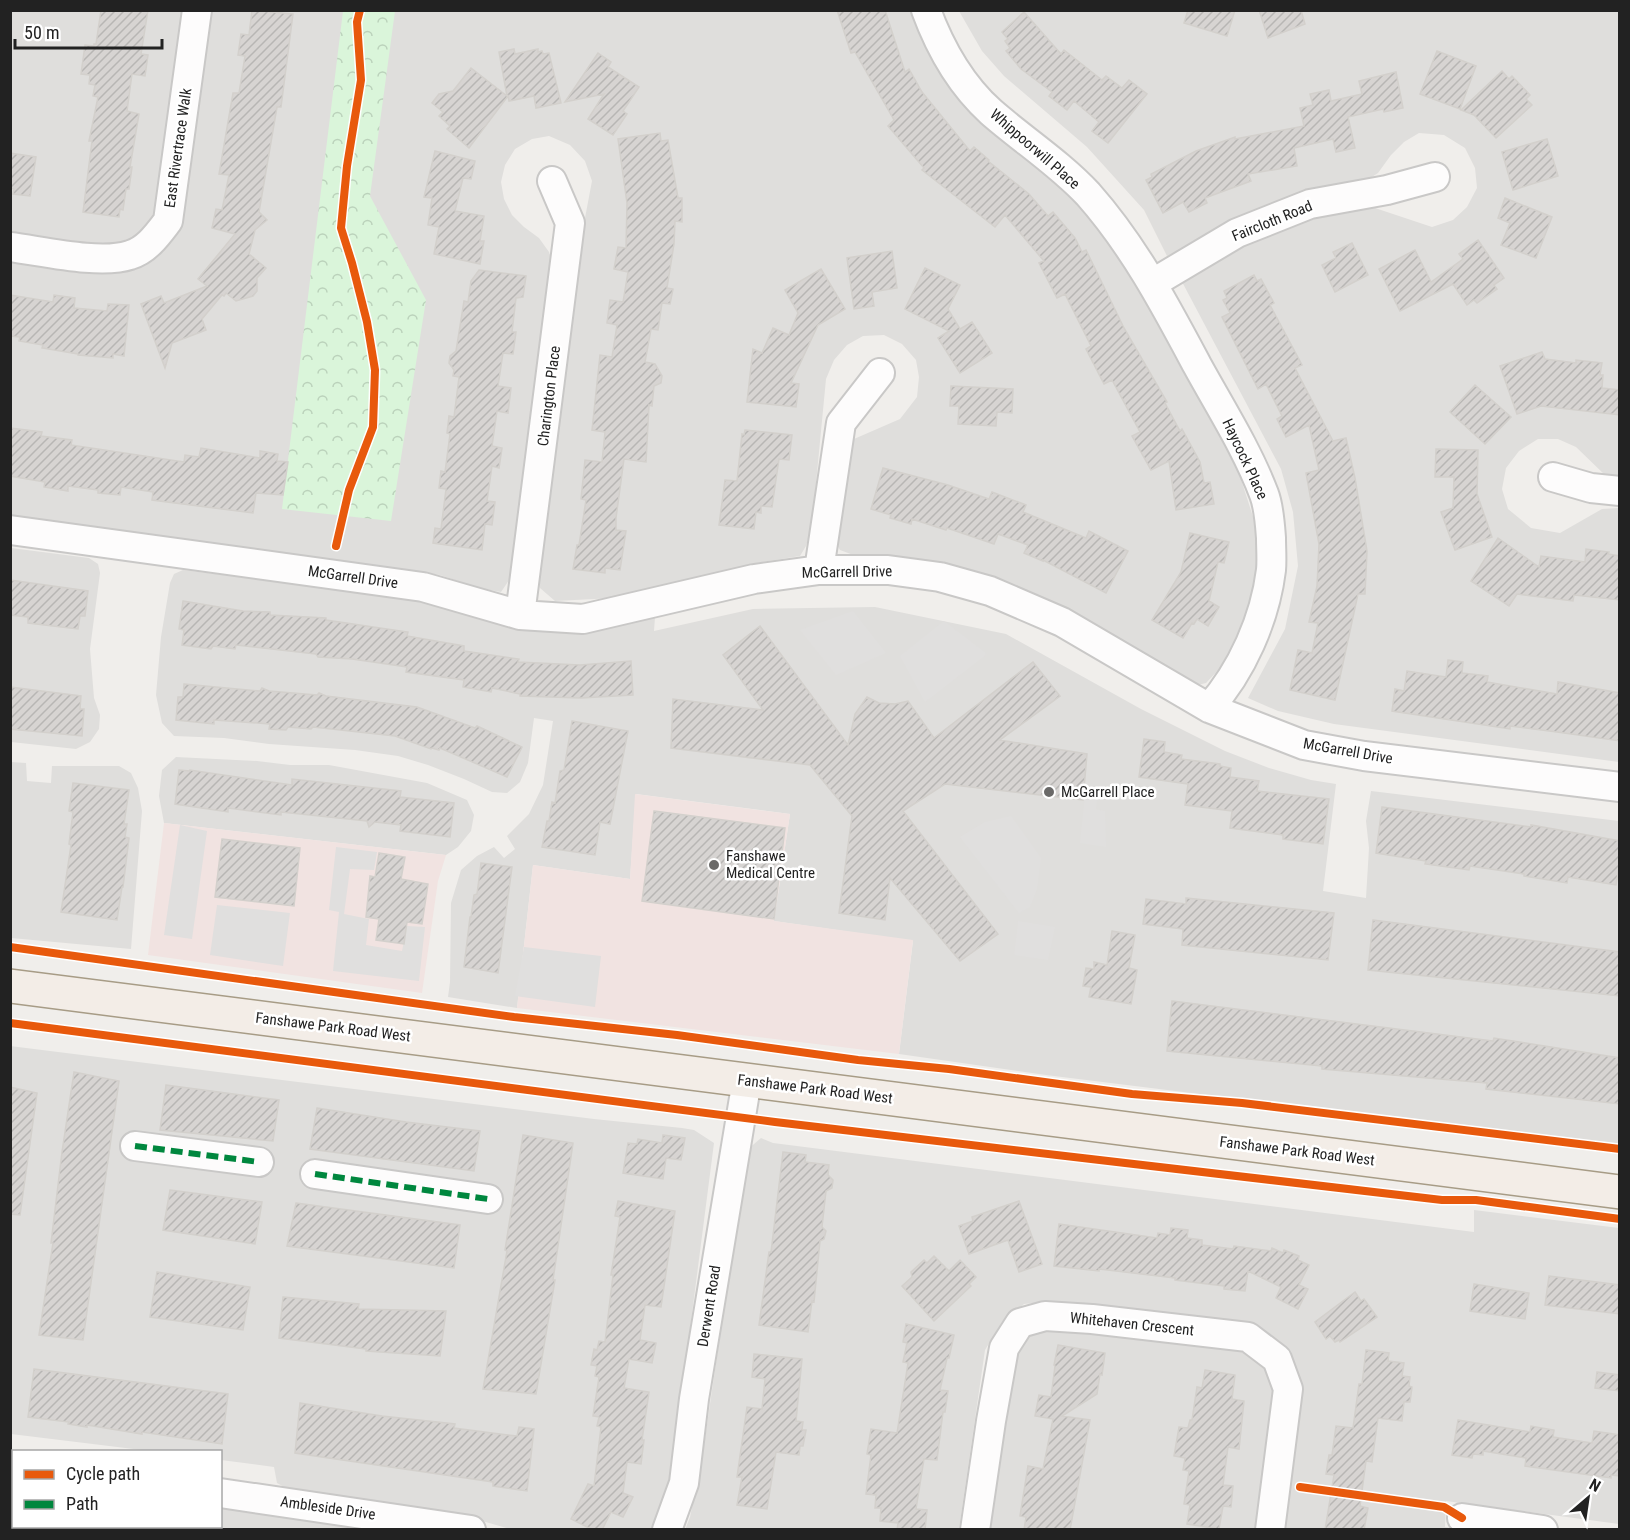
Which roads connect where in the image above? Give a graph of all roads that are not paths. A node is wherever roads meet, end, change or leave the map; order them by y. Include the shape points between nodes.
1 (197, 10) edge
2 (926, 10) edge
3 (1435, 177) dead end
4 (552, 181) dead end
5 (10, 247) edge
6 (1153, 283) junction
7 (880, 373) dead end
8 (1552, 477) dead end
9 (1620, 491) edge
10 (10, 530) edge
11 (819, 570) junction
12 (520, 615) junction
13 (1209, 708) junction
14 (1620, 786) edge
15 (10, 986) edge
16 (747, 1080) junction
17 (135, 1146) dead end
18 (259, 1162) dead end
19 (315, 1174) dead end
20 (1620, 1192) edge
21 (488, 1199) dead end
22 (222, 1493) edge
23 (1462, 1518) dead end
24 (471, 1530) edge
25 (667, 1530) edge
26 (975, 1530) edge
27 (1270, 1530) edge
28 (1543, 1530) edge

1 - 5 street, East Rivertrace Walk via 168,221 158,234 131,255 106,258
2 - 6 street, Whippoorwill Place via 936,38 964,83 990,111 1087,193 1126,241
3 - 6 street, Faircloth Road via 1310,204 1237,233
4 - 12 street, Charington Place via 570,223
6 - 13 street, Haycock Place via 1265,495 1270,525 1271,569 1262,612 1251,642
7 - 11 street via 841,423
8 - 9 street
10 - 12 street, McGarrell Drive via 423,587
11 - 12 street, McGarrell Drive via 754,579 583,619
11 - 13 street, McGarrell Drive via 888,570 940,577 990,591 1062,622
13 - 14 street, McGarrell Drive via 1304,745 1364,756
15 - 16 main road, Fanshawe Park Road West
16 - 20 main road, Fanshawe Park Road West
16 - 25 street, Derwent Road via 694,1399 684,1483
17 - 18 street
19 - 21 street
22 - 24 street, Ambleside Drive
23 - 28 street
26 - 27 street, Whitehaven Crescent via 1004,1348 1020,1323 1045,1316 1248,1337 1277,1359 1288,1389

